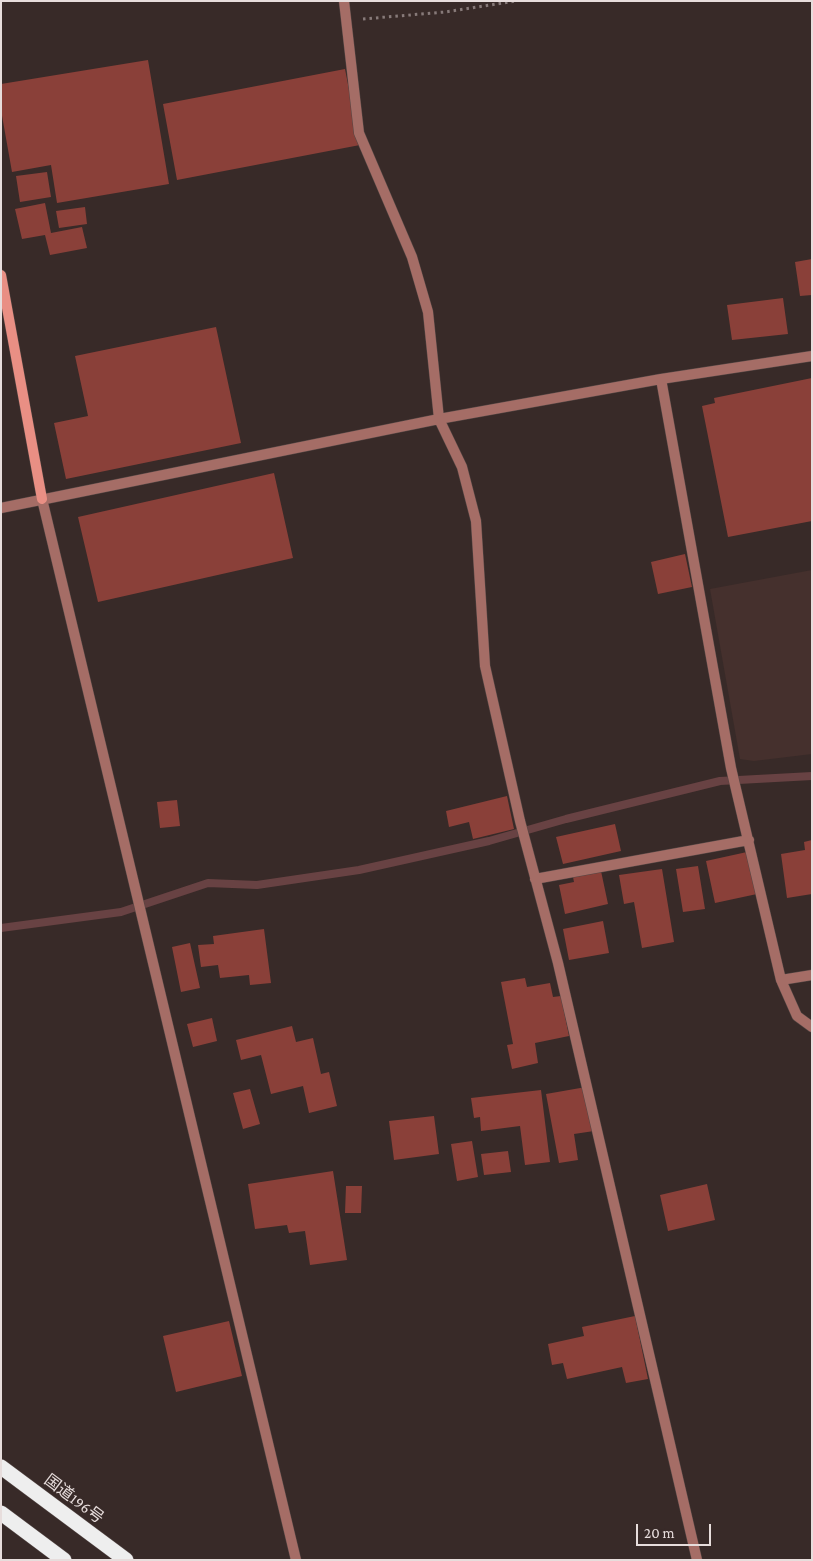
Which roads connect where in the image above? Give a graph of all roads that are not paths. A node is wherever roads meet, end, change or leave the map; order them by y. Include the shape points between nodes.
1 (344, 1) edge
2 (1, 275) edge
3 (812, 356) edge
4 (661, 379) junction
5 (439, 419) junction
6 (42, 499) junction
7 (1, 508) edge
8 (750, 840) junction
9 (535, 879) junction
10 (812, 975) edge
11 (782, 980) junction
12 (812, 1028) edge
13 (1, 1466) edge
14 (1, 1513) edge
15 (64, 1560) edge
16 (126, 1560) edge
17 (296, 1560) edge
18 (697, 1560) edge

1 - 5 street via 359,133 412,257 428,312
2 - 6 street
3 - 4 street
4 - 5 street
4 - 8 street via 731,768
5 - 6 street
5 - 9 street via 462,467 476,521 485,666
6 - 7 street
6 - 17 street
8 - 9 street
8 - 11 street
9 - 18 street via 558,963
10 - 11 street
11 - 12 street via 797,1016
13 - 16 highway, 国道196号
14 - 15 highway

